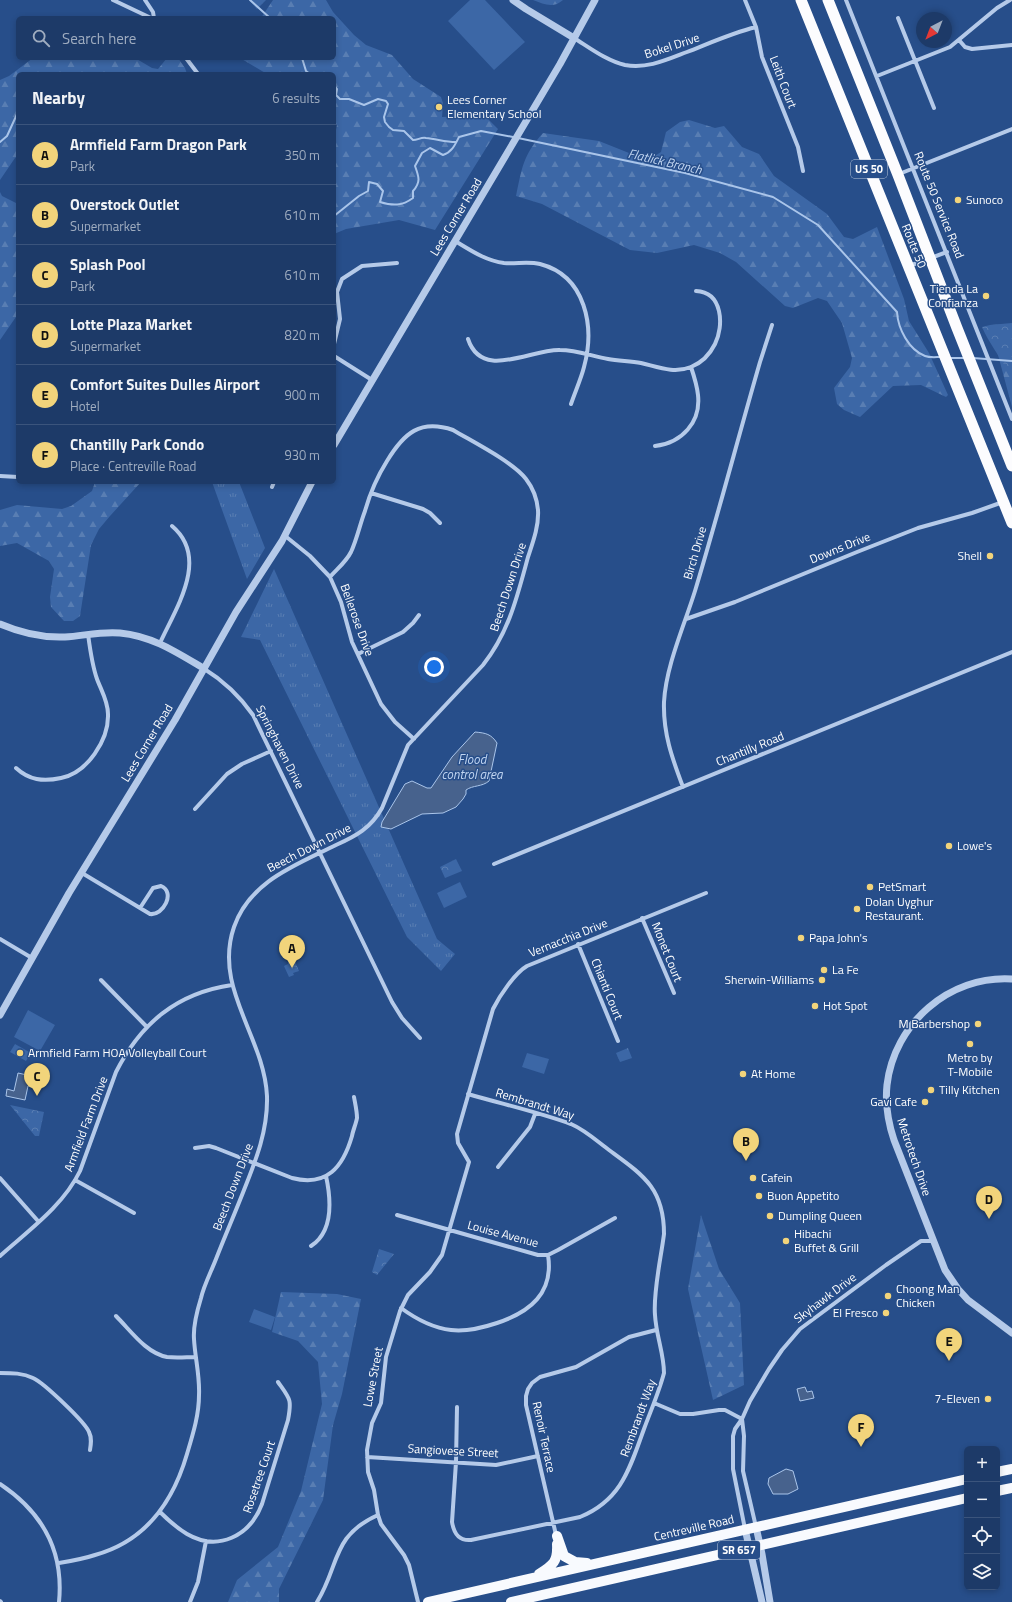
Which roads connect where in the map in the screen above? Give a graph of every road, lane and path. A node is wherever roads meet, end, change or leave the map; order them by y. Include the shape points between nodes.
1 (145, 0) edge
2 (513, 0) edge
3 (595, 0) edge
4 (745, 0) edge
5 (801, 0) edge
6 (828, 0) edge
7 (846, 0) edge
8 (1010, 0) edge
9 (117, 1) edge
10 (147, 16) edge
11 (154, 16) edge
12 (898, 18) dead end
13 (756, 27) junction
14 (574, 38) junction
15 (959, 40) junction
16 (1012, 45) edge
17 (188, 60) edge
18 (916, 62) junction
19 (196, 72) edge
20 (877, 76) junction
21 (934, 108) dead end
22 (1012, 129) edge
23 (913, 168) junction
24 (803, 171) dead end
25 (898, 175) junction
26 (454, 241) junction
27 (947, 252) junction
28 (930, 258) junction
29 (396, 263) dead end
30 (908, 266) junction
31 (338, 290) joint
32 (696, 291) dead end
33 (336, 322) edge
34 (339, 323) junction
35 (772, 325) dead end
36 (336, 336) edge
37 (468, 339) dead end
38 (587, 354) junction
39 (336, 357) edge
40 (691, 367) junction
41 (372, 380) junction
42 (571, 404) dead end
43 (1012, 418) edge
44 (336, 442) edge
45 (655, 446) dead end
46 (1012, 466) edge
47 (0, 476) edge
48 (16, 478) edge
49 (273, 484) edge
50 (311, 484) edge
51 (272, 487) dead end
52 (371, 492) junction
53 (1003, 501) junction
54 (440, 523) dead end
55 (1012, 523) edge
56 (172, 526) dead end
57 (284, 535) junction
58 (330, 577) junction
59 (419, 615) dead end
60 (686, 619) junction
61 (0, 624) edge
62 (88, 634) junction
63 (160, 643) junction
64 (1012, 652) edge
65 (358, 654) junction
66 (203, 668) junction
67 (414, 739) junction
68 (271, 751) junction
69 (16, 768) dead end
70 (683, 786) junction
71 (195, 809) dead end
72 (320, 853) junction
73 (494, 864) dead end
74 (82, 873) junction
75 (706, 893) dead end
76 (140, 908) junction
77 (642, 918) junction
78 (0, 939) edge
79 (578, 944) junction
80 (32, 958) junction
81 (1012, 979) edge
82 (101, 980) dead end
83 (232, 985) junction
84 (674, 993) dead end
85 (0, 1015) edge
86 (146, 1026) junction
87 (420, 1038) dead end
88 (618, 1041) dead end
89 (468, 1094) junction
90 (354, 1096) dead end
91 (535, 1114) junction
92 (195, 1148) dead end
93 (469, 1162) joint
94 (255, 1163) junction
95 (498, 1167) dead end
96 (326, 1176) junction
97 (0, 1178) edge
98 (75, 1180) junction
99 (134, 1212) dead end
100 (398, 1215) dead end
101 (615, 1218) dead end
102 (38, 1222) junction
103 (450, 1230) junction
104 (933, 1241) junction
105 (311, 1246) dead end
106 (548, 1255) junction
107 (0, 1256) edge
108 (401, 1308) junction
109 (116, 1316) dead end
110 (656, 1330) junction
111 (1012, 1333) edge
112 (196, 1357) junction
113 (0, 1373) edge
114 (278, 1382) dead end
115 (654, 1404) junction
116 (457, 1407) dead end
117 (742, 1419) junction
118 (90, 1450) dead end
119 (538, 1456) junction
120 (367, 1457) junction
121 (456, 1462) junction
122 (1012, 1469) edge
123 (1000, 1471) edge
124 (964, 1480) edge
125 (0, 1484) edge
126 (1012, 1488) edge
127 (1000, 1490) edge
128 (964, 1499) edge
129 (160, 1512) junction
130 (378, 1516) junction
131 (553, 1522) junction
132 (756, 1527) junction
133 (745, 1530) junction
134 (557, 1536) junction
135 (206, 1541) junction
136 (761, 1546) junction
137 (749, 1548) junction
138 (59, 1563) junction
139 (596, 1563) junction
140 (534, 1577) junction
141 (59, 1602) edge
142 (190, 1602) edge
143 (317, 1602) edge
144 (418, 1602) edge
145 (428, 1602) edge
146 (512, 1602) edge
147 (762, 1602) edge
148 (770, 1602) edge

1 - 11 street
2 - 14 street
3 - 14 street, Lees Corner Road
4 - 13 street, Leith Court
5 - 30 highway, Route 50 / US 50
6 - 25 highway, Route 50 / US 50
7 - 20 street, Route 50 Service Road
8 - 15 street
9 - 10 street
12 - 18 street
13 - 14 street, Bokel Drive via 739,31 655,64 639,66 611,60
13 - 24 street, Leith Court via 762,57 798,147
14 - 26 street, Lees Corner Road
15 - 16 street via 965,47 972,49
15 - 18 street via 950,47
17 - 19 street
18 - 20 street
18 - 21 street
20 - 23 street, Route 50 Service Road
22 - 23 street
23 - 25 street
23 - 27 street, Route 50 Service Road
25 - 28 highway, Route 50 / US 50
26 - 38 street via 492,261 539,264 563,275 576,290 584,306 588,330
26 - 41 street, Lees Corner Road
27 - 28 street
27 - 43 street, Route 50 Service Road
28 - 30 street
28 - 46 highway, Route 50 / US 50
29 - 31 street via 362,266 342,279
30 - 53 highway, Route 50 / US 50
31 - 34 street
32 - 40 street via 705,293 714,300 720,314 720,328 710,352
33 - 34 street
34 - 36 street
35 - 60 street, Birch Drive
37 - 38 street via 478,354 493,361 507,361 550,350 570,350
38 - 40 street via 664,370
38 - 42 street
39 - 41 street
40 - 45 street via 698,393 695,418 677,440
41 - 44 street, Lees Corner Road
47 - 48 street
49 - 51 street
50 - 57 street, Lees Corner Road
52 - 54 street via 423,509
52 - 58 street, Beech Down Drive via 351,551
52 - 67 street, Beech Down Drive via 395,447 403,438 417,429 433,426 454,430 511,465 526,478 537,500 537,529 514,608 504,632 483,666
53 - 55 highway, Route 50 / US 50
53 - 60 street, Downs Drive via 914,530
56 - 63 street via 186,544 189,568 185,587
57 - 58 street, Bellerose Drive via 310,556
57 - 66 street, Lees Corner Road
58 - 65 street, Bellerose Drive
59 - 65 street via 403,632
60 - 70 street, Birch Drive via 670,668 664,700 667,743
61 - 62 street, Springhaven Drive via 34,635 65,637
62 - 63 street, Springhaven Drive via 119,633
62 - 69 street via 94,668 108,709 108,723 101,741 82,767 63,778 30,778
63 - 66 street, Springhaven Drive
64 - 70 street, Chantilly Road
65 - 67 street, Bellerose Drive via 386,712
66 - 68 street, Springhaven Drive via 223,681 245,703
66 - 74 street, Lees Corner Road
67 - 72 street, Beech Down Drive via 406,748 377,817 362,832
68 - 71 street via 227,774
68 - 72 street, Springhaven Drive
70 - 73 street, Chantilly Road
72 - 83 street, Beech Down Drive via 276,875 246,903 236,922 230,943 229,969
72 - 87 street, Springhaven Drive via 392,1002
74 - 76 street
74 - 80 street, Lees Corner Road
75 - 77 street, Vernacchia Drive
76 - 76 street via 150,914 157,914 168,897 167,890 161,886 153,888
77 - 79 street, Vernacchia Drive
77 - 84 street, Monet Court
78 - 80 street
79 - 88 street, Chianti Court
79 - 89 street, Vernacchia Drive via 523,968 496,1002
80 - 85 street, Lees Corner Road
81 - 104 street, Metrotech Drive via 990,979 972,984 954,990 937,1000 909,1028 898,1046 891,1066 886,1097 891,1129
82 - 86 street
83 - 86 street, Armfield Farm Drive via 208,990 187,999
83 - 94 street, Beech Down Drive via 260,1058 265,1083 266,1123
86 - 98 street, Armfield Farm Drive via 116,1072
89 - 91 street, Rembrandt Way
89 - 93 street, Vernacchia Drive via 456,1134
90 - 96 street via 357,1118 348,1148 340,1163
91 - 95 street via 530,1127
91 - 110 street, Rembrandt Way via 572,1125 590,1135 637,1171 656,1196 663,1213 664,1229 654,1309
92 - 94 street via 209,1146
93 - 103 street, Lowe Street
94 - 96 street via 297,1180 313,1180
94 - 112 street, Beech Down Drive via 200,1298 194,1329
96 - 105 street via 330,1194 329,1215 321,1238
97 - 102 street
98 - 99 street
98 - 102 street, Armfield Farm Drive
100 - 103 street, Louise Avenue
101 - 106 street, Louise Avenue
102 - 107 street, Armfield Farm Drive
103 - 106 street, Louise Avenue via 526,1252
103 - 108 street, Lowe Street via 437,1264 411,1291
104 - 111 street, Metrotech Drive via 945,1270 958,1289 980,1310
104 - 117 street, Skyhawk Drive via 922,1241 800,1329 765,1376
106 - 108 street via 549,1273 543,1292 530,1307 505,1320 478,1328 452,1330 429,1324
108 - 120 street, Lowe Street via 386,1357 380,1403 369,1436
109 - 112 street via 144,1344 159,1354 177,1358
110 - 115 street, Rembrandt Way via 664,1374
110 - 119 street, Renoir Terrace via 630,1337 581,1364 540,1377 532,1383 526,1392 526,1400
112 - 129 street, Beech Down Drive via 200,1393 197,1421 178,1482
113 - 118 street via 26,1375 46,1386 87,1428 91,1438
114 - 135 street, Rosetree Court via 290,1399 291,1408 259,1513 250,1526 238,1535 222,1541
115 - 117 street via 680,1414 725,1410
115 - 131 street, Rembrandt Way via 629,1469 618,1489 606,1502 590,1513
116 - 121 street, Rembrandt Way
117 - 132 street, Skyhawk Drive via 744,1471
117 - 133 street, Skyhawk Drive via 735,1429 733,1469
119 - 121 street, Sangiovese Street via 496,1465
119 - 131 street, Renoir Terrace
120 - 121 street, Sangiovese Street
120 - 130 street, Lowe Street
121 - 131 street, Rembrandt Way via 452,1522 455,1532 461,1539 472,1540
122 - 123 main road
124 - 132 main road, Centreville Road / SR 657
125 - 138 street via 23,1501 34,1514 48,1535
126 - 127 main road
128 - 136 main road, SR 657
129 - 135 street, Rosetree Court via 187,1534
129 - 138 street, Beech Down Drive via 136,1535 119,1545 95,1555
130 - 143 street via 359,1525 345,1540
130 - 144 street, Lowe Street via 409,1564
131 - 134 street, Renoir Terrace
132 - 133 main road, Centreville Road / SR 657
132 - 136 street, Skyhawk Drive
133 - 137 street, Skyhawk Drive
133 - 139 main road, Centreville Road / SR 657
134 - 139 main road via 562,1552 568,1559
134 - 140 main road via 554,1562
135 - 142 street via 198,1582
136 - 137 main road, SR 657
136 - 148 street, Skyhawk Drive
137 - 146 main road, SR 657
137 - 147 street, Skyhawk Drive
138 - 141 street
139 - 140 main road, Centreville Road / SR 657
140 - 145 main road, Centreville Road / SR 657

